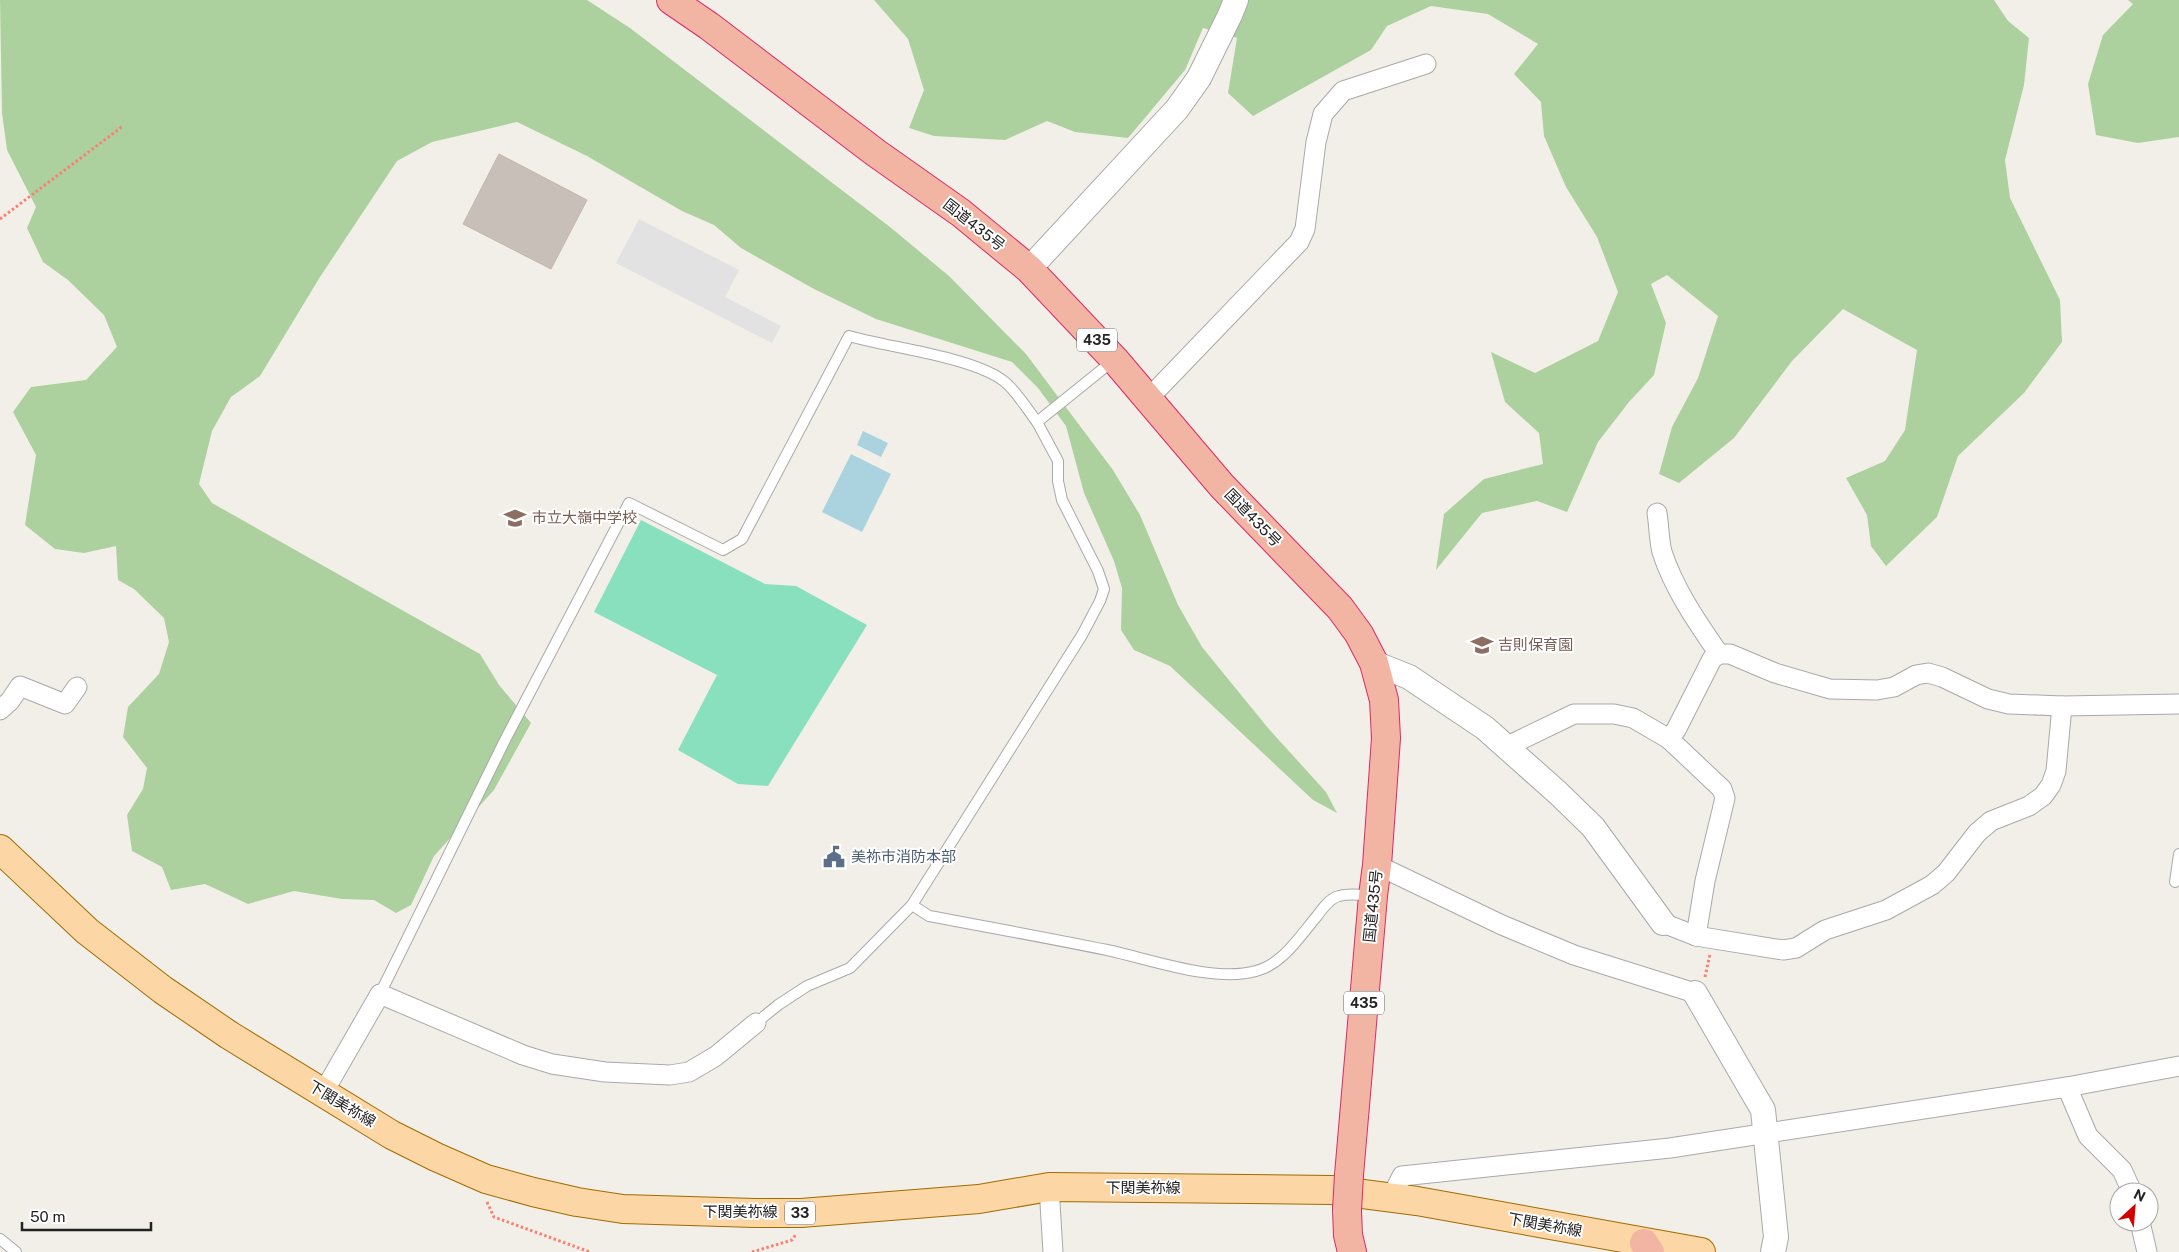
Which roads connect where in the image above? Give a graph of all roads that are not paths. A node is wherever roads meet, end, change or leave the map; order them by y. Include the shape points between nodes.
1 (671, 0) edge
2 (1236, 0) edge
3 (1426, 64) dead end
4 (1029, 269) junction
5 (1115, 360) junction
6 (1148, 399) junction
7 (1037, 422) junction
8 (1657, 513) dead end
9 (1719, 654) junction
10 (1374, 663) junction
11 (77, 687) dead end
12 (2179, 704) edge
13 (2062, 706) junction
14 (0, 710) edge
15 (1669, 739) junction
16 (1509, 749) junction
17 (0, 849) edge
18 (2179, 854) edge
19 (1378, 865) junction
20 (2175, 882) dead end
21 (1373, 896) junction
22 (912, 905) junction
23 (1663, 923) joint
24 (1705, 938) junction
25 (1695, 992) joint
26 (380, 994) junction
27 (756, 1023) joint
28 (2179, 1066) edge
29 (2067, 1087) junction
30 (323, 1093) junction
31 (1766, 1134) junction
32 (2127, 1182) edge
33 (1049, 1188) junction
34 (1391, 1198) junction
35 (2142, 1232) edge
36 (0, 1238) edge
37 (1647, 1247) edge
38 (16, 1252) edge
39 (1053, 1252) edge
40 (1352, 1252) edge
41 (1701, 1252) edge
42 (1773, 1252) edge
43 (2147, 1252) edge

1 - 4 highway, 国道435号 / 435 via 876,153 961,212
2 - 4 street via 1199,78 1177,108
3 - 6 street via 1343,91 1323,114 1316,142 1305,229 1299,242
4 - 5 highway, 国道435号 / 435
5 - 6 highway, 国道435号 / 435
5 - 7 lane
6 - 10 highway, 国道435号 / 435 via 1222,486 1340,608
7 - 22 lane via 1058,461 1062,500 1104,589 1082,634
7 - 26 lane via 1005,383 986,371 849,336 742,539 723,550 629,504 510,731
8 - 9 street via 1662,550 1673,578 1687,608
9 - 13 street via 1730,654 1775,673 1830,688 1877,690 1894,687 1916,675 1928,673 1988,699 2009,704
9 - 15 street via 1712,659
10 - 16 street via 1409,678 1485,728
10 - 19 highway, 国道435号 / 435 via 1384,700 1386,738
11 - 14 street via 66,704 20,686
12 - 13 street
13 - 24 street via 2056,771 2047,790 2028,806 1991,821 1932,885 1886,910 1825,930 1796,948 1783,950
15 - 16 street via 1633,718 1614,714 1574,714 1516,742
15 - 24 street via 1722,790 1725,798 1705,881
16 - 23 street via 1593,826
17 - 30 main road, 下関美祢線 / 33 via 87,931 163,990
18 - 20 lane
19 - 21 highway, 国道435号 / 435
19 - 25 street via 1502,925 1574,955
21 - 22 lane via 1336,896 1277,961 1256,971 1229,974 1201,972 1108,950 928,916
21 - 40 highway, 国道435号 / 435, bridge via 1349,1175 1347,1210
22 - 27 lane via 850,968 807,986
23 - 24 street
25 - 31 street via 1762,1110
26 - 27 street via 522,1055 552,1064 605,1072 670,1075 689,1072 716,1056
26 - 30 street
28 - 29 street
29 - 31 street
29 - 32 street via 2088,1136 2122,1170
30 - 33 main road, 下関美祢線 / 33 via 392,1135 486,1179 576,1202 623,1209 801,1213 980,1199
31 - 34 street via 1402,1176
31 - 42 street via 1776,1237
33 - 34 main road, 下関美祢線 / 33 via 1332,1190
33 - 39 street
34 - 37 main road, 下関美祢線 / 33
35 - 43 street
36 - 38 lane
37 - 41 main road, 下関美祢線 / 33

